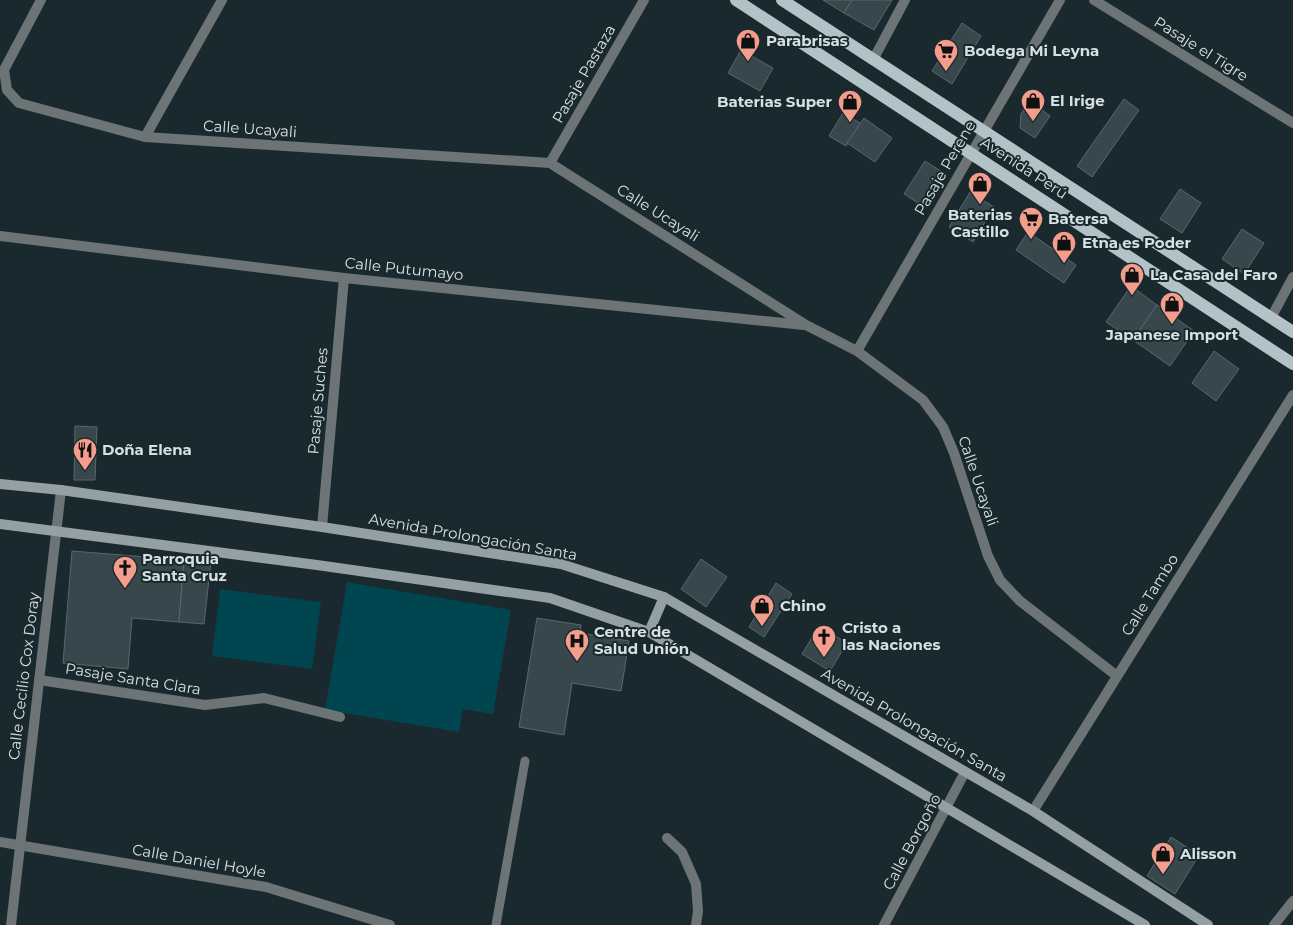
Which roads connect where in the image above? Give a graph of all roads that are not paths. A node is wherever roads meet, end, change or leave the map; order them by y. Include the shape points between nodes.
1 (42, 0) edge
2 (222, 0) edge
3 (644, 0) edge
4 (736, 0) edge
5 (782, 0) edge
6 (905, 0) edge
7 (1060, 0) edge
8 (1094, 0) edge
9 (873, 60) junction
10 (1293, 123) edge
11 (984, 131) junction
12 (145, 137) junction
13 (971, 153) junction
14 (550, 163) junction
15 (0, 236) edge
16 (1293, 277) edge
17 (344, 278) junction
18 (1271, 318) junction
19 (806, 325) junction
20 (1293, 332) edge
21 (856, 351) junction
22 (1293, 364) edge
23 (1293, 395) edge
24 (0, 484) edge
25 (61, 490) junction
26 (0, 524) edge
27 (322, 527) junction
28 (56, 531) junction
29 (664, 597) junction
30 (649, 632) junction
31 (1117, 676) junction
32 (39, 680) junction
33 (340, 717) dead end
34 (525, 761) dead end
35 (965, 772) junction
36 (947, 808) junction
37 (1033, 811) junction
38 (667, 838) dead end
39 (0, 842) edge
40 (20, 846) junction
41 (1293, 901) edge
42 (11, 925) edge
43 (390, 925) edge
44 (496, 925) edge
45 (696, 925) edge
46 (884, 925) edge
47 (1145, 925) edge
48 (1208, 925) edge
49 (1274, 925) edge

1 - 12 street, Calle Ucayali via 4,70 6,90 19,103
2 - 12 street
3 - 14 street, Pasaje Pastaza
4 - 13 main road, Avenida Perú
5 - 9 main road, Avenida Perú
6 - 9 street
7 - 11 street, Pasaje Perene
8 - 10 street, Pasaje el Tigre
9 - 11 main road, Avenida Perú
11 - 13 street, Pasaje Perene
11 - 18 main road, Avenida Perú
12 - 14 street, Calle Ucayali
13 - 21 street, Pasaje Perene
13 - 22 main road, Avenida Perú
14 - 19 street, Calle Ucayali
15 - 17 street, Calle Putumayo
16 - 18 street
17 - 19 street, Calle Putumayo
17 - 27 street, Pasaje Suches
18 - 20 main road, Avenida Perú
19 - 21 street, Calle Ucayali
21 - 31 street, Calle Ucayali via 923,400 943,427 988,556 1000,580 1020,601
23 - 31 street, Calle Tambo
24 - 25 street, Avenida Prolongación Santa
25 - 27 street, Avenida Prolongación Santa
25 - 28 street, Calle Cecilio Cox Doray
26 - 28 street
27 - 29 street, Avenida Prolongación Santa via 561,564
28 - 30 street via 550,598
28 - 32 street, Calle Cecilio Cox Doray
29 - 30 street
29 - 35 street, Avenida Prolongación Santa
30 - 36 street
31 - 37 street, Calle Tambo
32 - 33 street, Pasaje Santa Clara via 205,705 264,698
32 - 40 street, Calle Cecilio Cox Doray
34 - 44 lane
35 - 36 street, Calle Borgoño
35 - 37 street, Avenida Prolongación Santa
36 - 46 street, Calle Borgoño
36 - 47 street
37 - 48 street, Avenida Prolongación Santa
38 - 45 street via 682,852 696,884
39 - 40 street, Calle Daniel Hoyle
40 - 42 street, Calle Cecilio Cox Doray
40 - 43 street, Calle Daniel Hoyle via 266,887
41 - 49 street

